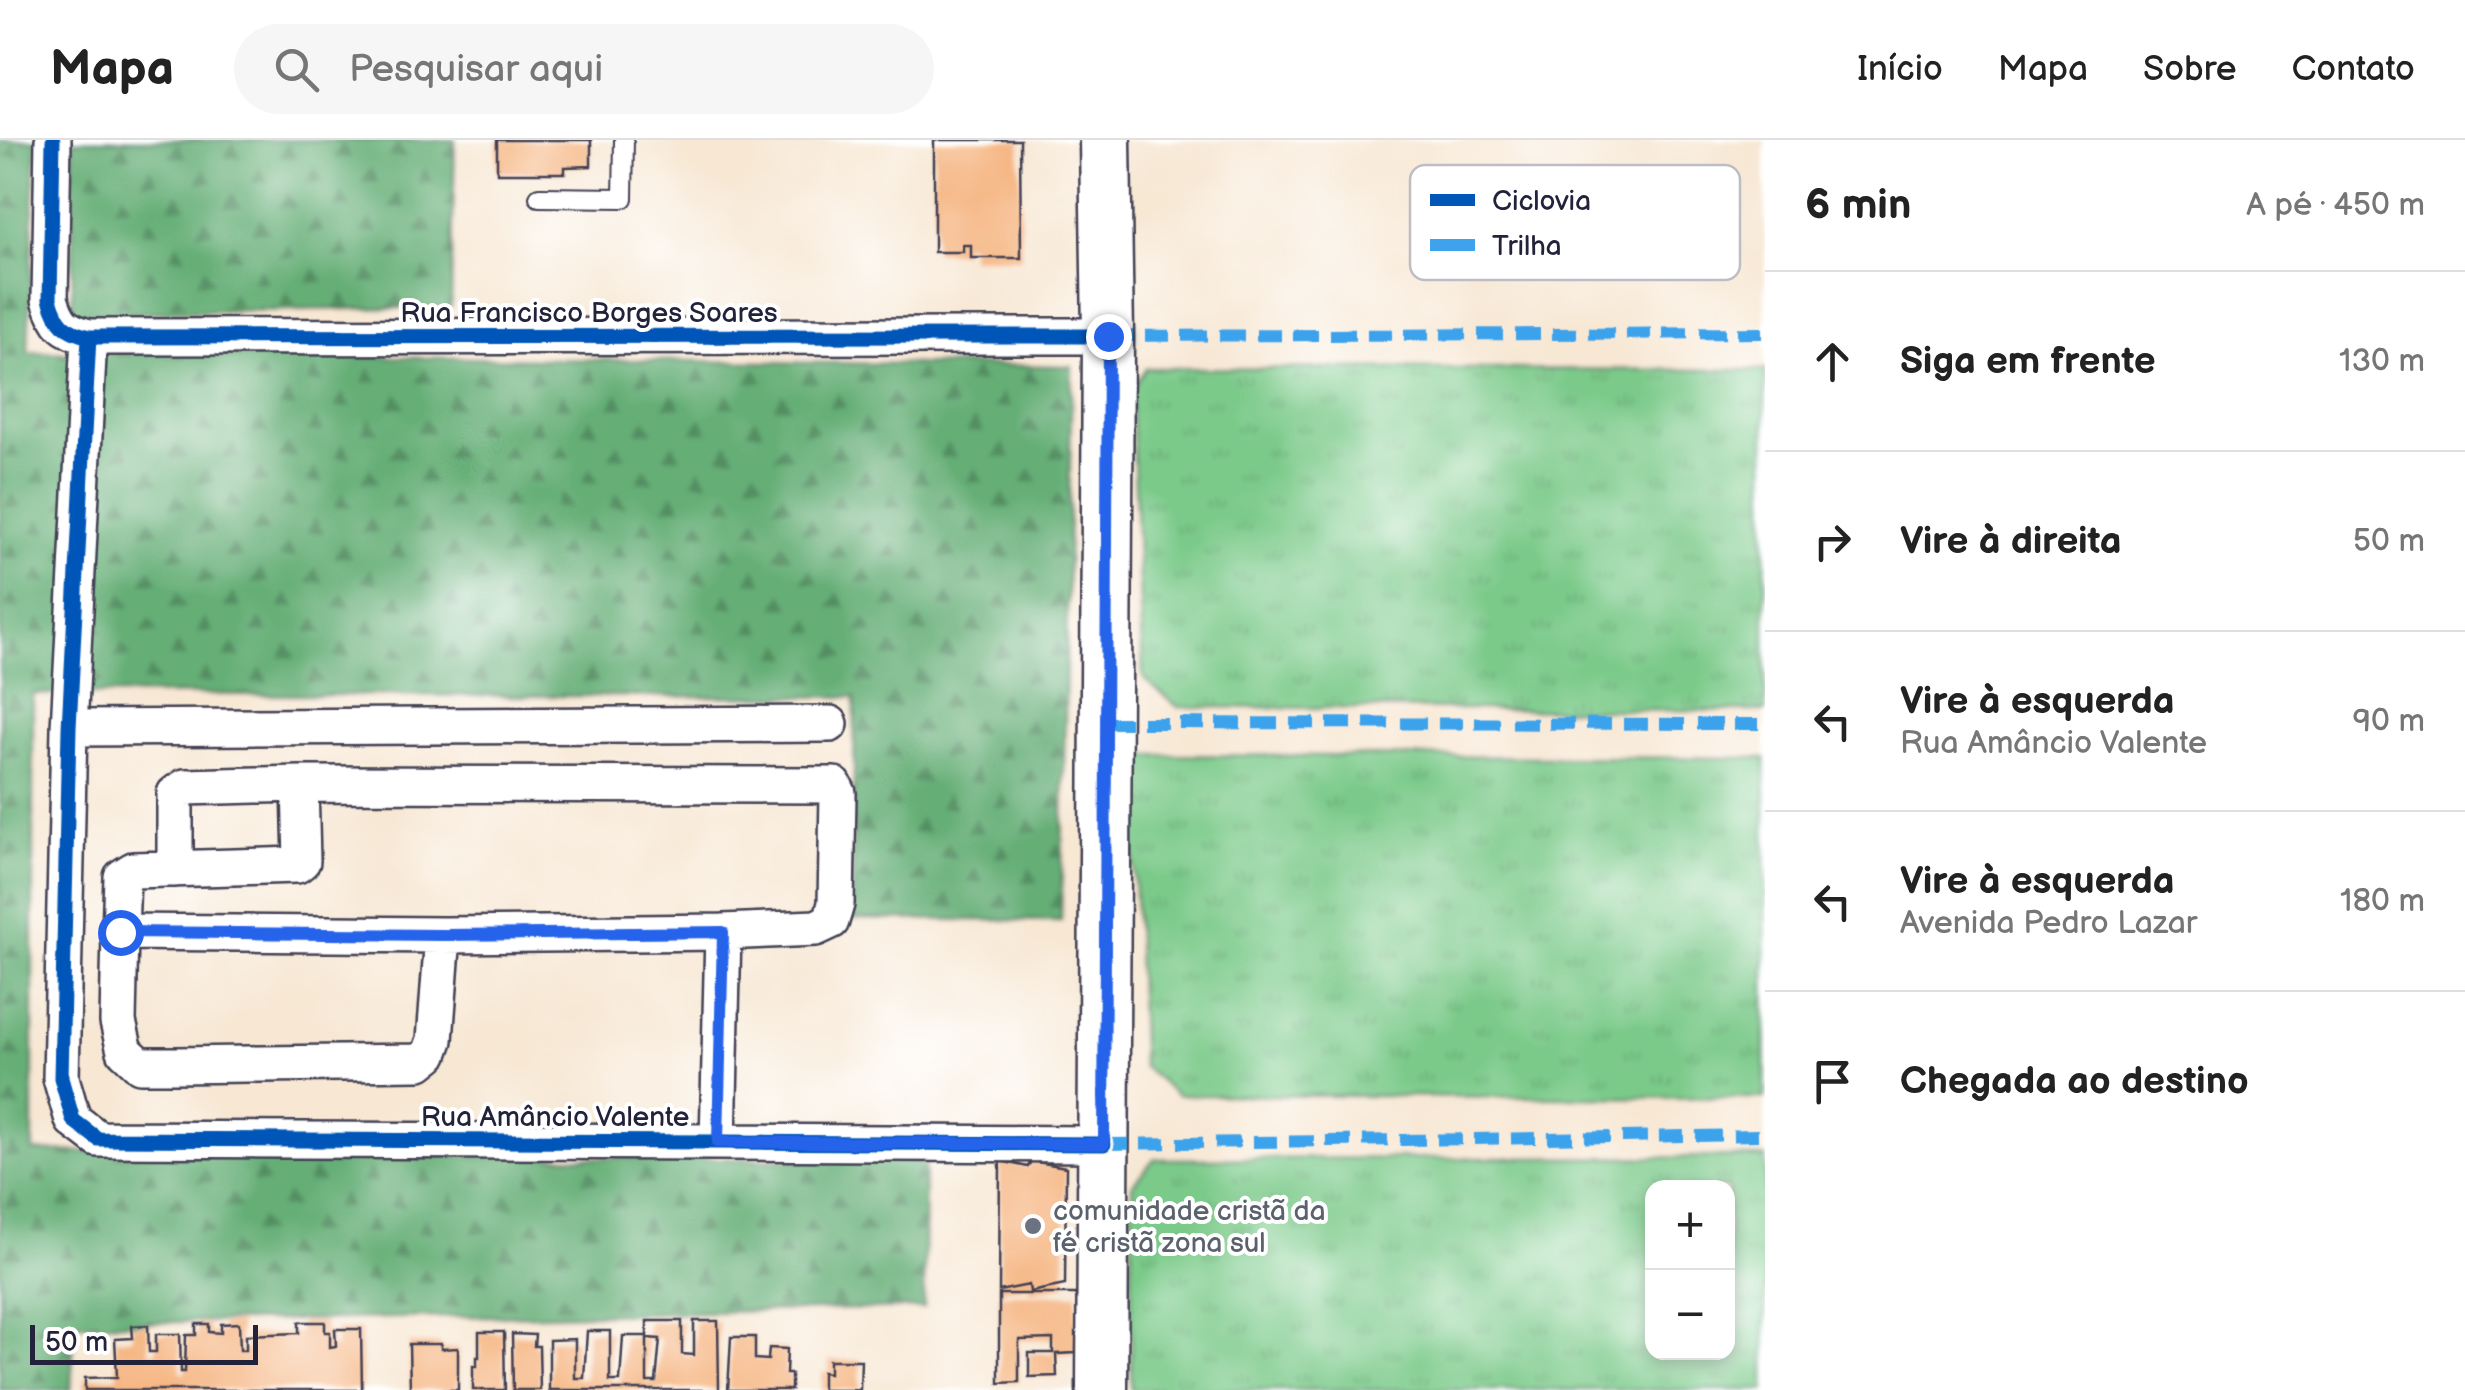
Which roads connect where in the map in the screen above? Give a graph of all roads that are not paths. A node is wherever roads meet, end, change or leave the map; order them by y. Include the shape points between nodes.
1 (52, 140) edge
2 (624, 140) edge
3 (1105, 140) edge
4 (539, 197) dead end
5 (80, 335) junction
6 (1108, 336) junction
7 (830, 724) dead end
8 (69, 728) junction
9 (300, 784) junction
10 (175, 869) junction
11 (120, 932) junction
12 (723, 932) junction
13 (443, 935) junction
14 (718, 1142) junction
15 (1104, 1144) junction
16 (1102, 1390) edge

1 - 5 street via 50,299 62,326
2 - 4 lane via 622,198
3 - 6 main road
5 - 6 street, Rua Francisco Borges Soares
5 - 8 street
6 - 15 main road
7 - 8 street
8 - 14 street, Rua Amâncio Valente via 61,1078 73,1120 98,1140
9 - 10 street via 185,787 175,794
9 - 10 street via 297,865
9 - 12 street via 834,785 831,921 816,928
10 - 11 street via 133,870 122,877
11 - 13 street
11 - 13 street via 118,1022 124,1051 140,1065 175,1066 420,1062 435,1040
12 - 13 street
12 - 14 street
14 - 15 street, Rua Amâncio Valente
15 - 16 main road

